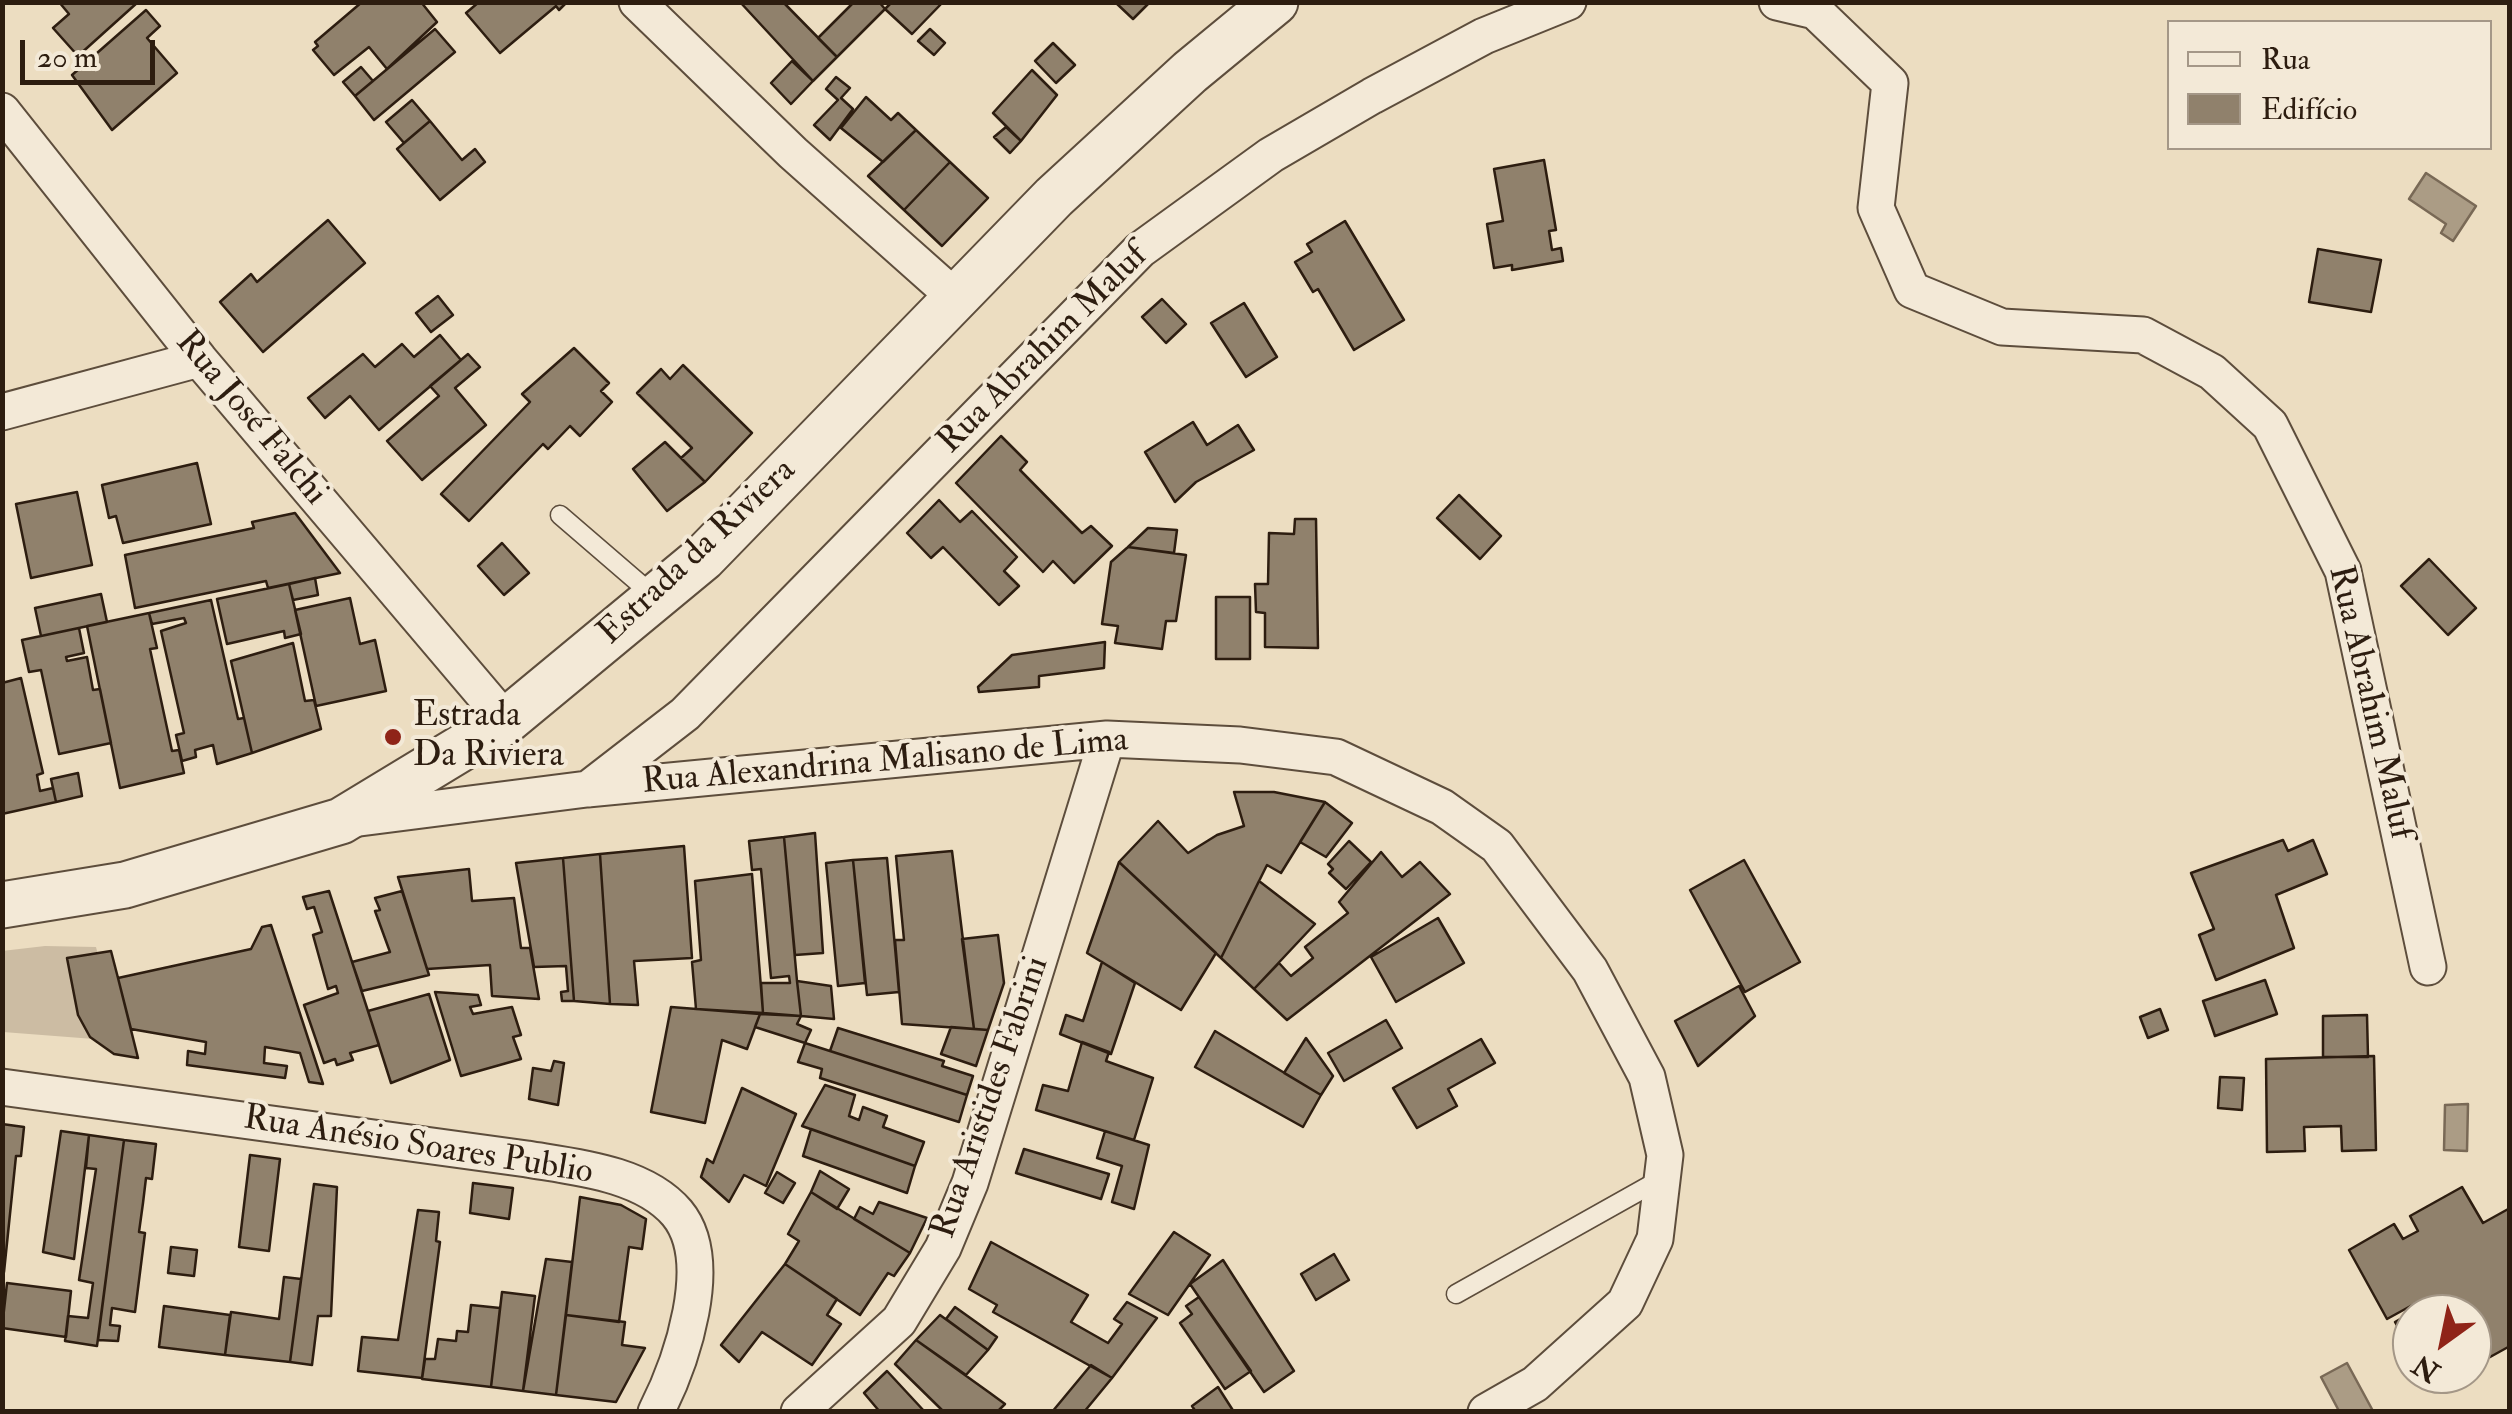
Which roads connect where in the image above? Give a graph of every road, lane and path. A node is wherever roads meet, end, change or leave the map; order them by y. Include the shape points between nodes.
1 (637, 2) edge
2 (1275, 2) edge
3 (1568, 2) edge
4 (1777, 2) edge
5 (2, 111) edge
6 (956, 298) junction
7 (199, 359) junction
8 (2, 412) edge
9 (560, 514) dead end
10 (656, 598) junction
11 (506, 720) junction
12 (1107, 739) junction
13 (587, 789) junction
14 (341, 820) junction
15 (2, 905) edge
16 (2428, 968) dead end
17 (2, 1086) edge
18 (1662, 1178) junction
19 (1456, 1294) dead end
20 (656, 1412) edge
21 (799, 1412) edge
22 (1486, 1412) edge

1 - 6 street
2 - 6 street, Estrada da Riviera via 1054,197
3 - 13 street, Rua Abrahim Maluf via 1484,36 1372,96 1271,155 1140,250 684,714
4 - 16 street, Rua Abrahim Maluf via 1815,11 1890,83 1876,208 1912,290 2002,327 2144,335 2212,372 2270,425 2343,571
5 - 7 street, Rua José Falchi
6 - 10 street, Estrada da Riviera
7 - 8 street
7 - 11 street, Rua José Falchi
9 - 10 lane
10 - 11 street, Estrada da Riviera
11 - 14 street, Estrada da Riviera
12 - 13 street, Rua Alexandrina Malisano de Lima
12 - 18 street, Rua Alexandrina Malisano de Lima via 1336,756 1442,806 1498,846 1590,970 1647,1077 1666,1155
12 - 21 street, Rua Aristides Fabrini via 970,1183 943,1248 899,1321
13 - 14 street, Rua Alexandrina Malisano de Lima
14 - 15 street, Estrada da Riviera via 125,885
17 - 20 street, Rua Anésio Soares Publio via 527,1159 638,1186 677,1214 695,1255 690,1322
18 - 19 lane
18 - 22 street, Rua Alexandrina Malisano de Lima via 1655,1239 1626,1303 1535,1384

